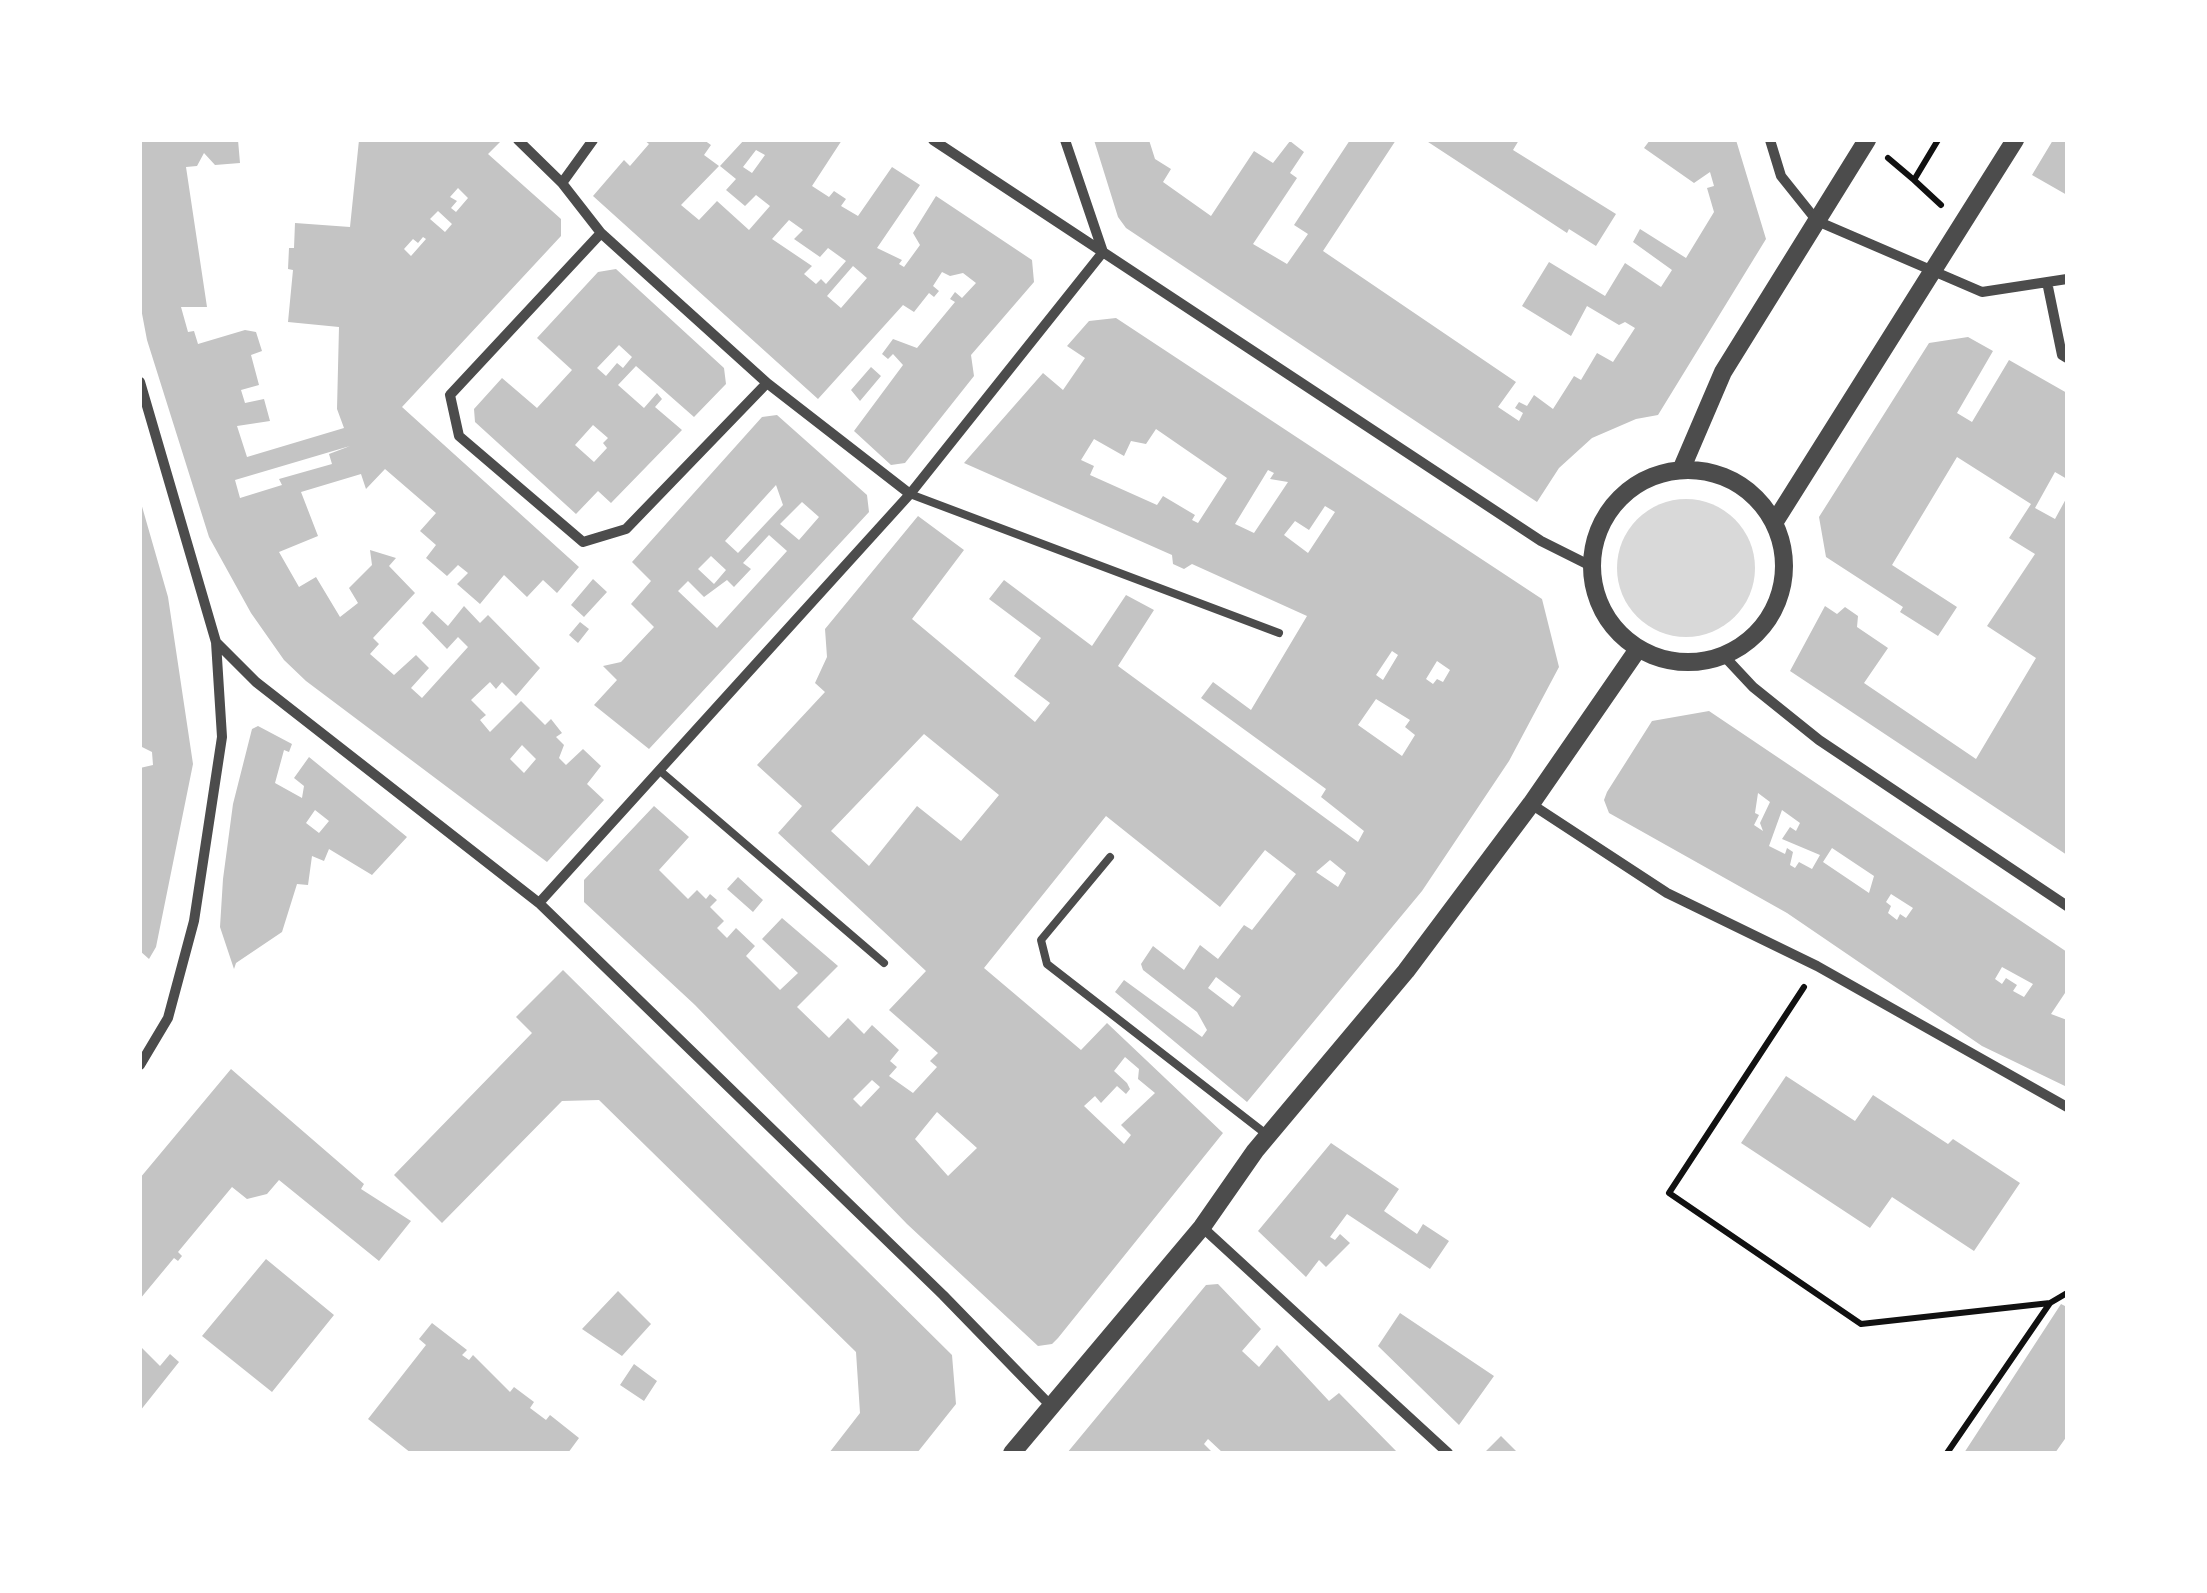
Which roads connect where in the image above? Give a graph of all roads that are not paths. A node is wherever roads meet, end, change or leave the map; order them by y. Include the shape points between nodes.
1 (518, 140) edge
2 (593, 140) edge
3 (933, 140) edge
4 (1065, 140) edge
5 (1770, 140) edge
6 (1867, 140) edge
7 (2015, 140) edge
8 (562, 183) junction
9 (1817, 222) junction
10 (601, 233) junction
11 (1102, 252) junction
12 (1932, 272) junction
13 (2067, 279) edge
14 (2047, 282) junction
15 (2067, 358) edge
16 (140, 382) edge
17 (767, 382) junction
18 (1680, 470) junction
19 (910, 494) junction
20 (1774, 523) junction
21 (1591, 566) junction
22 (1280, 633) dead end
23 (216, 642) junction
24 (1638, 649) junction
25 (1724, 656) junction
26 (658, 770) junction
27 (1532, 804) junction
28 (1110, 858) dead end
29 (539, 902) junction
30 (2067, 906) edge
31 (884, 964) dead end
32 (140, 1065) edge
33 (2067, 1107) edge
34 (1268, 1135) junction
35 (1202, 1226) junction
36 (1049, 1404) junction
37 (1012, 1453) edge
38 (1448, 1453) edge

1 - 8 street
2 - 8 street
3 - 11 street
4 - 11 street
5 - 9 street via 1781,176
6 - 9 street
7 - 12 street
8 - 10 street
9 - 12 street
9 - 18 street via 1724,372
10 - 17 street
10 - 17 street via 450,395 460,436 583,542 626,529
11 - 19 street
11 - 21 street via 1540,541
12 - 14 street via 1982,292
12 - 20 street
13 - 14 street
14 - 15 street
16 - 23 street
17 - 19 street
18 - 20 street via 1736,482
18 - 21 street via 1628,490 1595,537
19 - 22 lane
19 - 26 street
20 - 25 street via 1784,553 1772,615
21 - 24 street via 1596,599
23 - 29 street via 256,682
23 - 32 street via 222,737 194,922 168,1018
24 - 25 street via 1665,660
24 - 27 street
25 - 30 street via 1819,740
26 - 29 street
26 - 31 lane
27 - 33 street via 1668,893 1818,966
27 - 34 street via 1406,971
28 - 34 lane via 1041,940 1047,964
29 - 36 street
34 - 35 street
35 - 36 street
35 - 38 street
36 - 37 street

